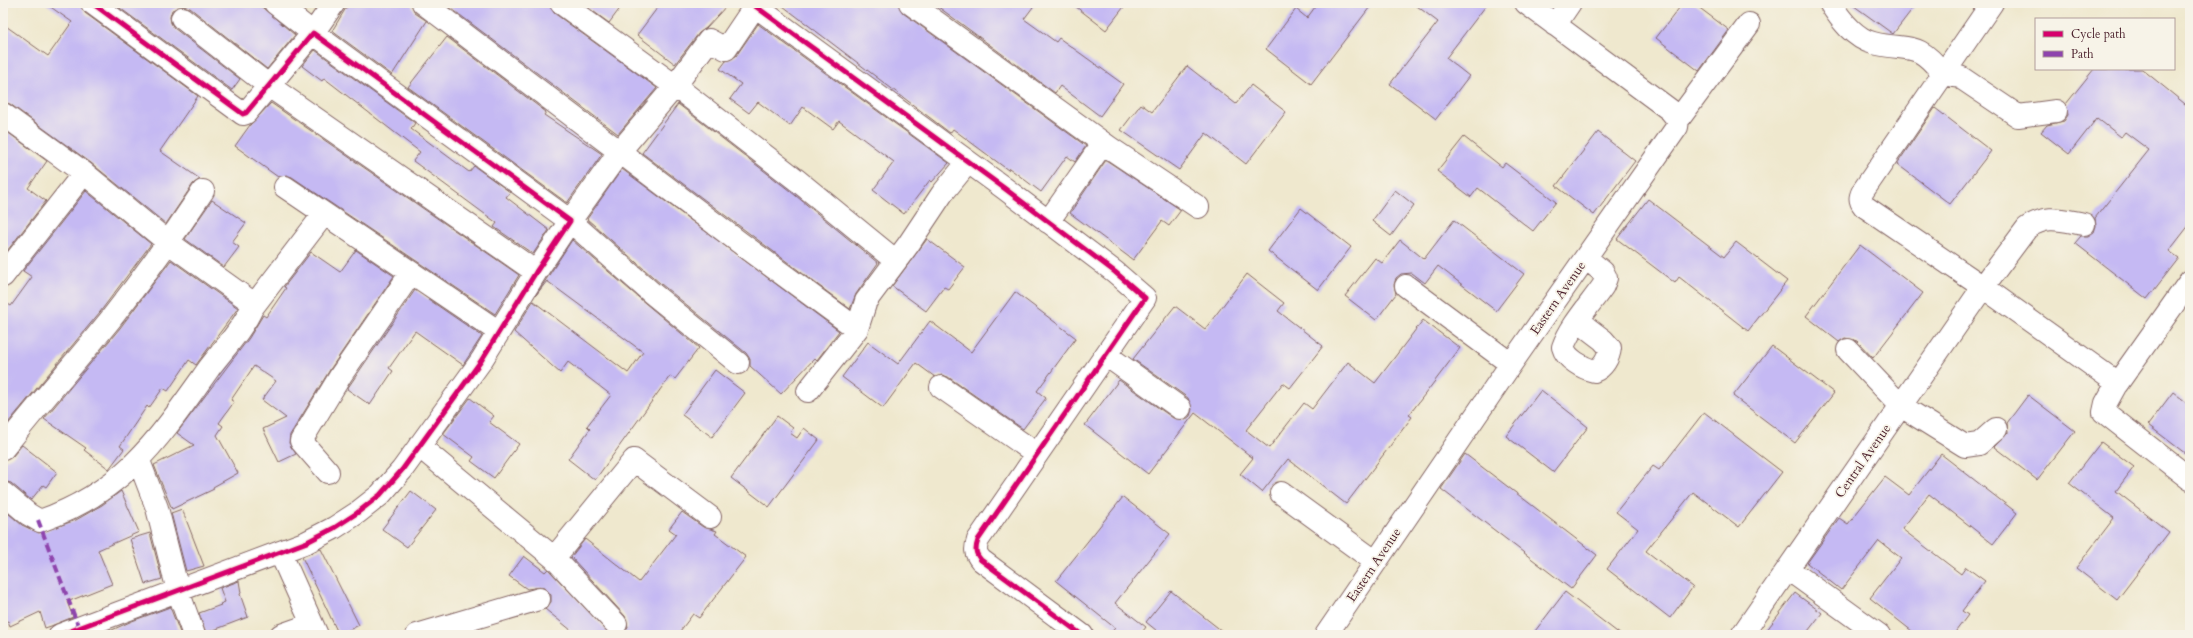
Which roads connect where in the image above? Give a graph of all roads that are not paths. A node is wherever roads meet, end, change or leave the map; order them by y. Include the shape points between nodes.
1 (92, 3) edge
2 (275, 3) edge
3 (334, 3) edge
4 (423, 3) edge
5 (561, 3) edge
6 (910, 3) edge
7 (1570, 3) edge
8 (1830, 3) edge
9 (1992, 3) edge
10 (753, 5) edge
11 (1542, 12) edge
12 (182, 18) dead end
13 (1749, 24) dead end
14 (313, 33) junction
15 (1944, 74) junction
16 (270, 86) junction
17 (675, 86) junction
18 (2056, 111) dead end
19 (3, 114) edge
20 (1678, 120) junction
21 (1103, 143) junction
22 (620, 151) junction
23 (968, 162) junction
24 (84, 173) junction
25 (285, 187) dead end
26 (203, 191) dead end
27 (1198, 207) dead end
28 (324, 214) junction
29 (570, 221) junction
30 (1048, 222) junction
31 (2084, 224) dead end
32 (169, 243) junction
33 (1586, 258) junction
34 (896, 261) junction
35 (536, 272) junction
36 (411, 273) junction
37 (3, 276) edge
38 (2190, 280) edge
39 (1406, 286) dead end
40 (1983, 287) junction
41 (252, 308) junction
42 (1578, 321) dead end
43 (857, 329) junction
44 (499, 332) junction
45 (1848, 350) dead end
46 (1106, 355) junction
47 (738, 363) dead end
48 (1511, 364) junction
49 (2117, 384) junction
50 (941, 387) dead end
51 (808, 391) dead end
52 (1901, 406) junction
53 (1180, 408) dead end
54 (1996, 430) dead end
55 (419, 446) junction
56 (3, 449) edge
57 (1037, 454) junction
58 (139, 461) junction
59 (328, 472) dead end
60 (2190, 479) edge
61 (3, 492) edge
62 (1281, 493) dead end
63 (710, 517) dead end
64 (280, 552) junction
65 (554, 558) junction
66 (1376, 562) junction
67 (1788, 569) junction
68 (178, 591) junction
69 (539, 599) dead end
70 (616, 624) dead end
71 (315, 630) edge
72 (442, 632) edge
73 (60, 635) edge
74 (194, 635) edge
75 (281, 635) edge
76 (417, 635) edge
77 (1082, 635) edge
78 (1326, 635) edge
79 (1742, 635) edge
80 (1879, 635) edge

1 - 16 street via 241,114 246,113
2 - 14 street
3 - 14 street
4 - 22 street
5 - 17 street
6 - 21 street
7 - 11 street
8 - 15 street via 1841,19 1864,39 1914,48 1932,60
9 - 15 street
10 - 17 street via 726,49 710,40
10 - 23 street
11 - 20 street via 1670,110
12 - 16 street
13 - 20 street, Eastern Avenue
14 - 16 street
14 - 29 street
15 - 18 street via 1960,77 2018,116
15 - 40 street via 1863,190 1860,202
16 - 35 street
17 - 22 street
17 - 34 street
19 - 24 street
20 - 33 street, Eastern Avenue via 1672,135
21 - 27 street
21 - 30 street
22 - 29 street
22 - 43 street
23 - 30 street
23 - 34 street via 942,194
24 - 32 street
24 - 37 street
25 - 28 street
26 - 32 street
28 - 36 street
28 - 41 street
29 - 35 street
29 - 47 street via 653,294
30 - 46 street via 1145,298
31 - 40 street, Central Avenue via 2048,218 2027,228
32 - 41 street via 250,301
32 - 56 street via 110,320
33 - 42 street via 1603,272 1606,278
33 - 48 street, Eastern Avenue
34 - 43 street via 866,301
35 - 44 street
36 - 44 street
36 - 59 street via 341,375 301,441
38 - 49 street
39 - 48 street
40 - 49 street
40 - 52 street, Central Avenue
41 - 58 street via 158,440
43 - 51 street
44 - 55 street
45 - 52 street
46 - 53 street
46 - 57 street
48 - 66 street, Eastern Avenue
49 - 60 street via 2104,412
50 - 57 street
52 - 54 street via 1964,446 1979,444
52 - 67 street, Central Avenue
55 - 64 street via 380,494 357,513 314,538
55 - 65 street
57 - 77 street via 978,540 976,554
58 - 61 street via 89,499 40,521
58 - 68 street via 157,508
62 - 66 street
63 - 65 street via 634,460
64 - 68 street
64 - 71 street
65 - 70 street
66 - 78 street, Eastern Avenue
67 - 79 street, Central Avenue
67 - 80 street
68 - 73 street
68 - 74 street
69 - 72 street
71 - 75 street
72 - 76 street

